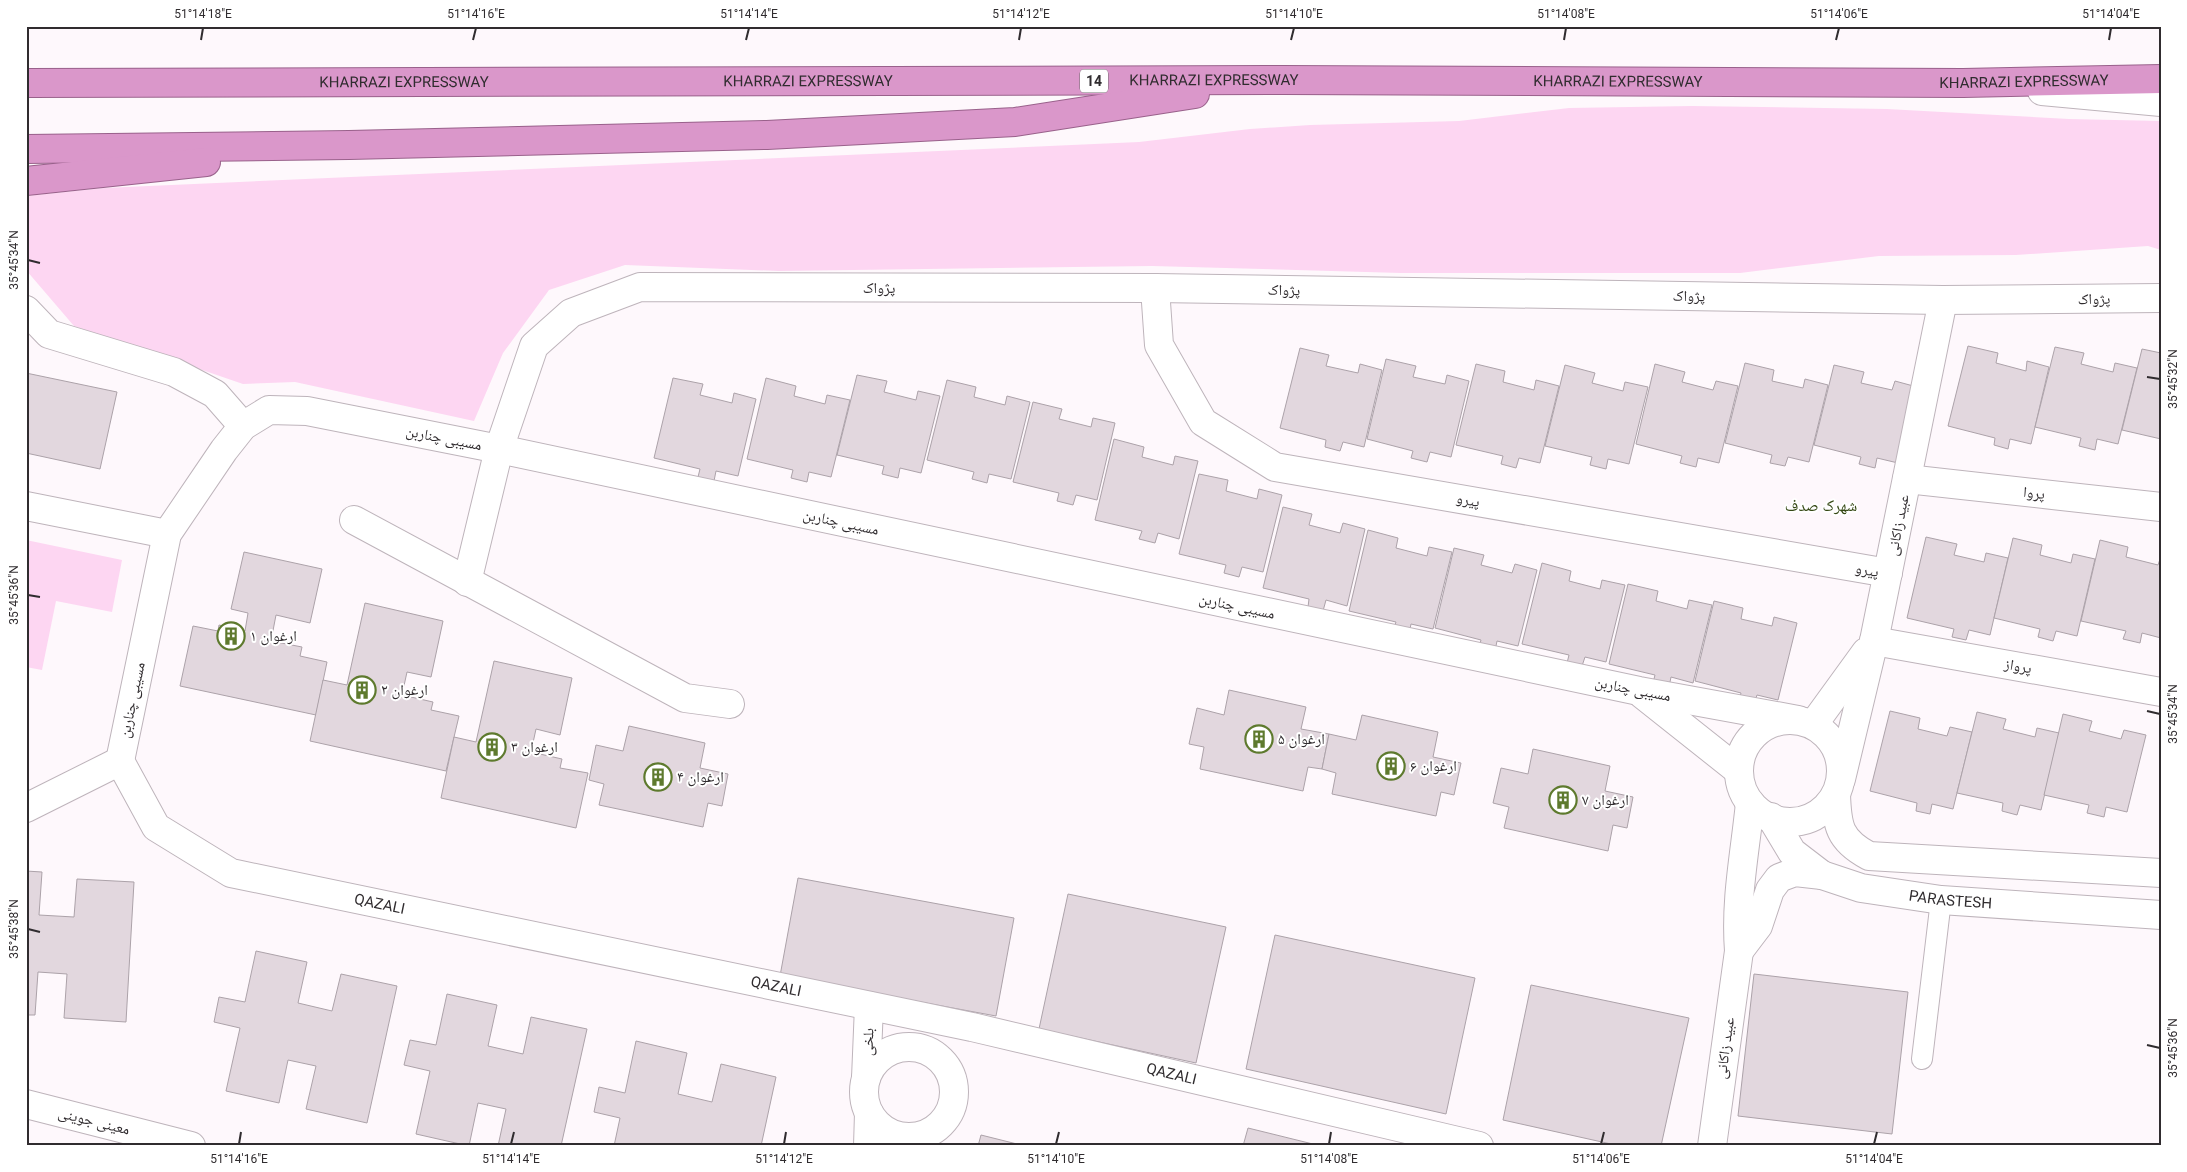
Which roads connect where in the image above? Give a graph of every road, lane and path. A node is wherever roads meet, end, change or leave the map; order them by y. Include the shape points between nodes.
1 (2161, 79) edge
2 (1284, 80) junction
3 (26, 83) edge
4 (1963, 83) junction
5 (2161, 102) edge
6 (349, 145) junction
7 (26, 149) edge
8 (26, 181) edge
9 (1156, 288) junction
10 (2161, 298) edge
11 (1943, 300) junction
12 (26, 310) edge
13 (243, 426) junction
14 (498, 449) junction
15 (1907, 478) junction
16 (26, 506) edge
17 (2161, 507) edge
18 (354, 520) dead end
19 (166, 534) junction
20 (1888, 573) junction
21 (466, 582) junction
22 (1874, 641) junction
23 (1639, 691) junction
24 (2161, 692) edge
25 (730, 704) dead end
26 (1805, 723) junction
27 (120, 761) junction
28 (1739, 771) junction
29 (1839, 786) junction
30 (26, 808) edge
31 (1760, 810) junction
32 (2161, 873) edge
33 (1822, 875) junction
34 (1941, 900) junction
35 (2161, 915) edge
36 (1739, 951) junction
37 (869, 1006) junction
38 (952, 1023) junction
39 (1922, 1059) dead end
40 (949, 1070) junction
41 (866, 1078) junction
42 (26, 1104) edge
43 (869, 1113) junction
44 (941, 1135) edge
45 (191, 1146) edge
46 (868, 1146) edge
47 (1479, 1146) edge
48 (1712, 1146) edge

1 - 4 highway, KHARRAZI EXPRESSWAY / 14
2 - 3 highway, KHARRAZI EXPRESSWAY / 14
2 - 4 highway, KHARRAZI EXPRESSWAY / 14
2 - 6 highway via 1015,122 766,135
4 - 5 street
6 - 7 highway
6 - 8 highway
9 - 11 street, پژواک
9 - 14 street, پژواک via 640,288 571,313 534,346
9 - 20 street, پیرو via 1160,345 1204,422 1275,467
10 - 11 street, پژواک
11 - 15 street, عبید زاکانی
12 - 13 street via 48,334 174,372 215,394
13 - 14 street, مسیبی چناربن via 269,410 307,411
13 - 19 street, مسیبی چناربن
14 - 21 street, پژواک
14 - 23 street, مسیبی چناربن
15 - 17 street, پروا
15 - 20 street, عبید زاکانی
16 - 19 street
18 - 21 street
19 - 27 street, مسیبی چناربن
20 - 22 street, عبید زاکانی
21 - 25 street via 685,698
22 - 24 street, پرواز
22 - 26 street
22 - 29 street, عبید زاکانی
23 - 26 street, مسیبی چناربن
23 - 28 street
26 - 28 street via 1780,721 1764,727 1751,738 1742,753
26 - 29 street via 1827,734 1836,748 1841,762
27 - 30 street
27 - 37 street, QAZALI via 156,827 231,874
28 - 31 street via 1742,788
29 - 31 street via 1827,807 1814,817 1797,822 1780,821
29 - 32 street via 1837,820 1843,835 1852,847 1869,856
31 - 33 street, PARASTESH via 1792,852
31 - 36 street, عبید زاکانی via 1738,889
33 - 34 street, PARASTESH via 1861,888
33 - 36 street via 1795,872 1779,878 1770,890 1758,926
34 - 35 street, PARASTESH
34 - 39 lane
36 - 48 street, عبید زاکانی
37 - 38 street, QAZALI
37 - 41 street, بلخی
38 - 40 street
38 - 47 street, QAZALI
40 - 41 street via 940,1058 927,1050 898,1048 879,1060
40 - 44 street via 954,1098
41 - 43 street via 865,1102
42 - 45 street, معینی جوینی
43 - 44 street via 890,1133 903,1137 931,1132
43 - 46 street

